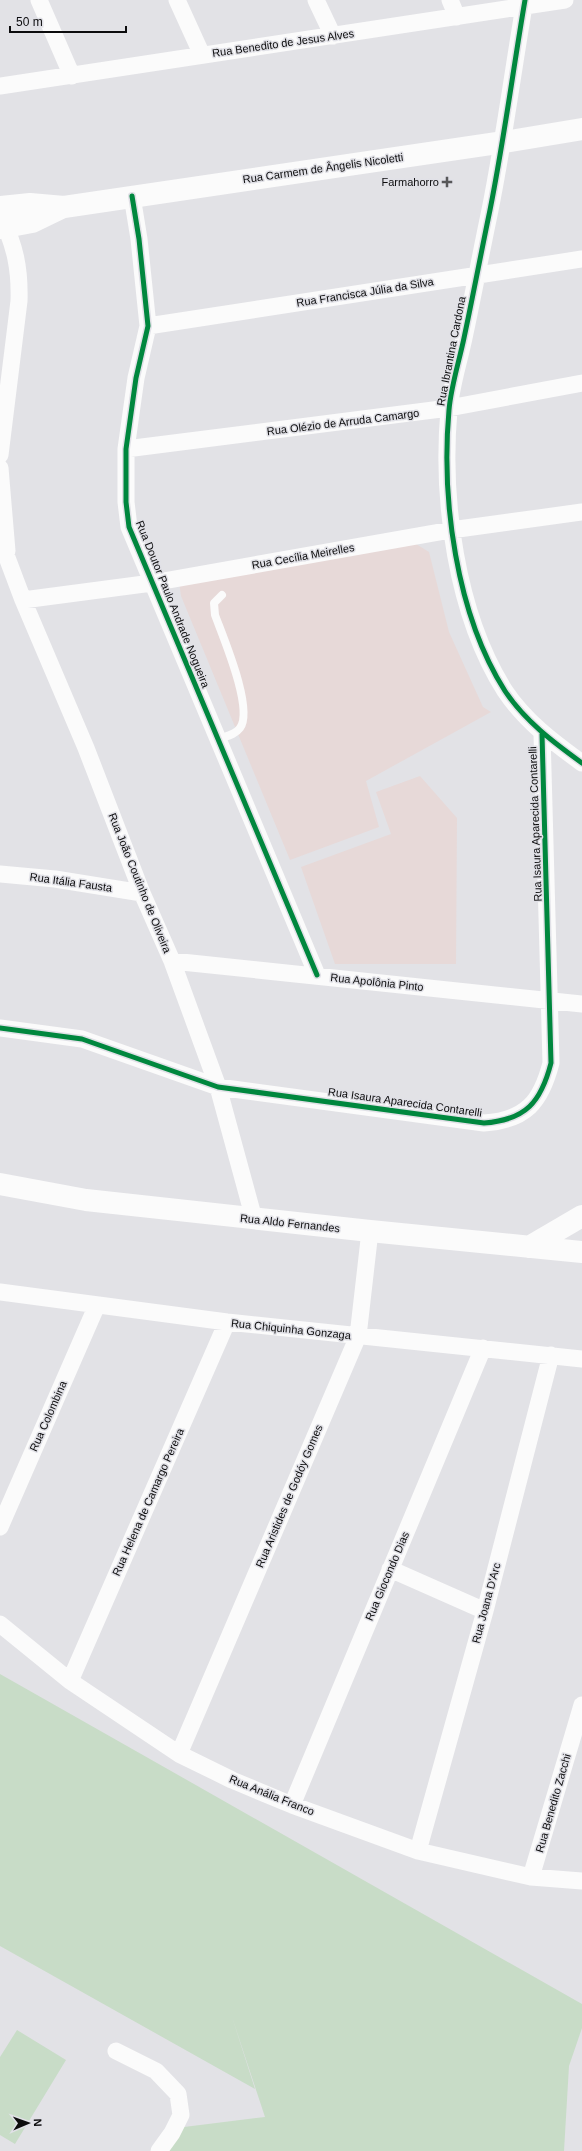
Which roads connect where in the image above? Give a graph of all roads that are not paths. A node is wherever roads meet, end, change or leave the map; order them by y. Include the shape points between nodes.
1 (39, 0) edge
2 (177, 0) edge
3 (316, 0) edge
4 (450, 0) edge
5 (565, 0) edge
6 (524, 3) edge
7 (457, 17) junction
8 (333, 36) junction
9 (202, 55) junction
10 (72, 76) junction
11 (0, 86) edge
12 (582, 129) edge
13 (504, 142) junction
14 (132, 196) junction
15 (0, 207) edge
16 (64, 207) junction
17 (2, 223) edge
18 (582, 259) edge
19 (476, 275) junction
20 (148, 326) junction
21 (5, 362) edge
22 (582, 383) edge
23 (449, 408) junction
24 (126, 449) junction
25 (0, 455) edge
26 (0, 468) edge
27 (582, 512) edge
28 (451, 530) junction
29 (0, 539) edge
30 (7, 555) junction
31 (152, 583) junction
32 (222, 595) dead end
33 (23, 600) junction
34 (542, 734) junction
35 (218, 739) junction
36 (582, 763) edge
37 (0, 874) edge
38 (142, 893) junction
39 (172, 960) junction
40 (317, 975) junction
41 (551, 1002) junction
42 (582, 1004) edge
43 (0, 1028) edge
44 (218, 1087) junction
45 (0, 1184) edge
46 (582, 1216) edge
47 (254, 1218) junction
48 (370, 1231) junction
49 (529, 1246) junction
50 (582, 1252) edge
51 (0, 1292) edge
52 (97, 1305) junction
53 (227, 1322) junction
54 (358, 1336) junction
55 (483, 1348) junction
56 (551, 1355) junction
57 (582, 1359) edge
58 (0, 1527) edge
59 (390, 1569) junction
60 (485, 1611) junction
61 (0, 1624) edge
62 (70, 1681) junction
63 (582, 1705) edge
64 (179, 1754) junction
65 (292, 1805) junction
66 (418, 1851) junction
67 (531, 1877) junction
68 (582, 1881) edge
69 (116, 2050) dead end
70 (159, 2151) edge

1 - 10 street
2 - 9 street
3 - 8 street
4 - 7 street
5 - 6 street, Rua Benedito de Jesus Alves
6 - 7 street, Rua Benedito de Jesus Alves
6 - 13 street, Rua Ibrantina Cardona
7 - 8 street, Rua Benedito de Jesus Alves
8 - 9 street, Rua Benedito de Jesus Alves
9 - 10 street, Rua Benedito de Jesus Alves
10 - 11 street, Rua Benedito de Jesus Alves
12 - 13 main road, Rua Carmem de Ângelis Nicoletti
13 - 14 main road, Rua Carmem de Ângelis Nicoletti
13 - 19 street, Rua Ibrantina Cardona
14 - 16 main road, Rua Carmem de Ângelis Nicoletti
14 - 20 street, Rua Doutor Paulo Andrade Nogueira
15 - 16 main road via 30,204
16 - 17 main road via 32,222
17 - 21 street via 16,253 19,278 19,301
18 - 19 street, Rua Francisca Júlia da Silva
19 - 20 street, Rua Francisca Júlia da Silva
19 - 23 street, Rua Ibrantina Cardona
20 - 24 street, Rua Doutor Paulo Andrade Nogueira via 136,378
21 - 25 street
22 - 23 street, Rua Olézio de Arruda Camargo
23 - 24 street, Rua Olézio de Arruda Camargo
23 - 28 street, Rua Ibrantina Cardona via 446,469
24 - 31 street, Rua Doutor Paulo Andrade Nogueira via 126,502 129,528
26 - 30 street
27 - 28 street, Rua Cecília Meirelles
28 - 31 street, Rua Cecília Meirelles
28 - 34 street, Rua Ibrantina Cardona via 464,594 480,641 505,691
29 - 30 street
30 - 33 street, Rua João Coutinho de Oliveira
31 - 33 street, Rua Cecília Meirelles
31 - 35 street, Rua Doutor Paulo Andrade Nogueira
32 - 35 lane via 214,603 215,615 241,688 244,721 236,733
33 - 38 street, Rua João Coutinho de Oliveira via 86,748
34 - 36 street, Rua Ibrantina Cardona
34 - 41 street, Rua Isaura Aparecida Contarelli
35 - 40 street, Rua Doutor Paulo Andrade Nogueira
37 - 38 street, Rua Itália Fausta via 55,879
38 - 39 street, Rua João Coutinho de Oliveira
39 - 40 street, Rua Apolônia Pinto
39 - 44 street, Rua João Coutinho de Oliveira
40 - 41 street, Rua Apolônia Pinto
41 - 42 street, Rua Apolônia Pinto
41 - 44 street, Rua Isaura Aparecida Contarelli via 551,1063 546,1081 539,1097 530,1107 502,1122 484,1123
43 - 44 street, Rua Isaura Aparecida Contarelli via 82,1039
44 - 47 street, Rua João Coutinho de Oliveira
45 - 47 main road, Rua Aldo Fernandes via 86,1200
46 - 49 main road
47 - 48 main road, Rua Aldo Fernandes
48 - 49 main road, Rua Aldo Fernandes
48 - 54 street, Rua Aristides de Godóy Gomes
49 - 50 main road, Rua Aldo Fernandes
51 - 52 street, Rua Chiquinha Gonzaga
52 - 53 street, Rua Chiquinha Gonzaga
52 - 58 street, Rua Colombina
53 - 54 street, Rua Chiquinha Gonzaga
53 - 62 street, Rua Helena de Camargo Pereira
54 - 55 street, Rua Chiquinha Gonzaga
54 - 64 street, Rua Aristides de Godóy Gomes
55 - 56 street, Rua Chiquinha Gonzaga
55 - 59 street, Rua Giocondo Dias
56 - 57 street, Rua Chiquinha Gonzaga
56 - 60 street, Rua Joana D'Arc
59 - 60 street
59 - 65 street, Rua Giocondo Dias
60 - 66 street, Rua Joana D'Arc
61 - 62 street, Rua Anália Franco
62 - 64 street, Rua Anália Franco
63 - 67 street, Rua Benedito Zacchi
64 - 65 street, Rua Anália Franco
65 - 66 street, Rua Anália Franco
66 - 67 street, Rua Anália Franco
67 - 68 street, Rua Anália Franco
69 - 70 street via 156,2072 178,2094 181,2115

